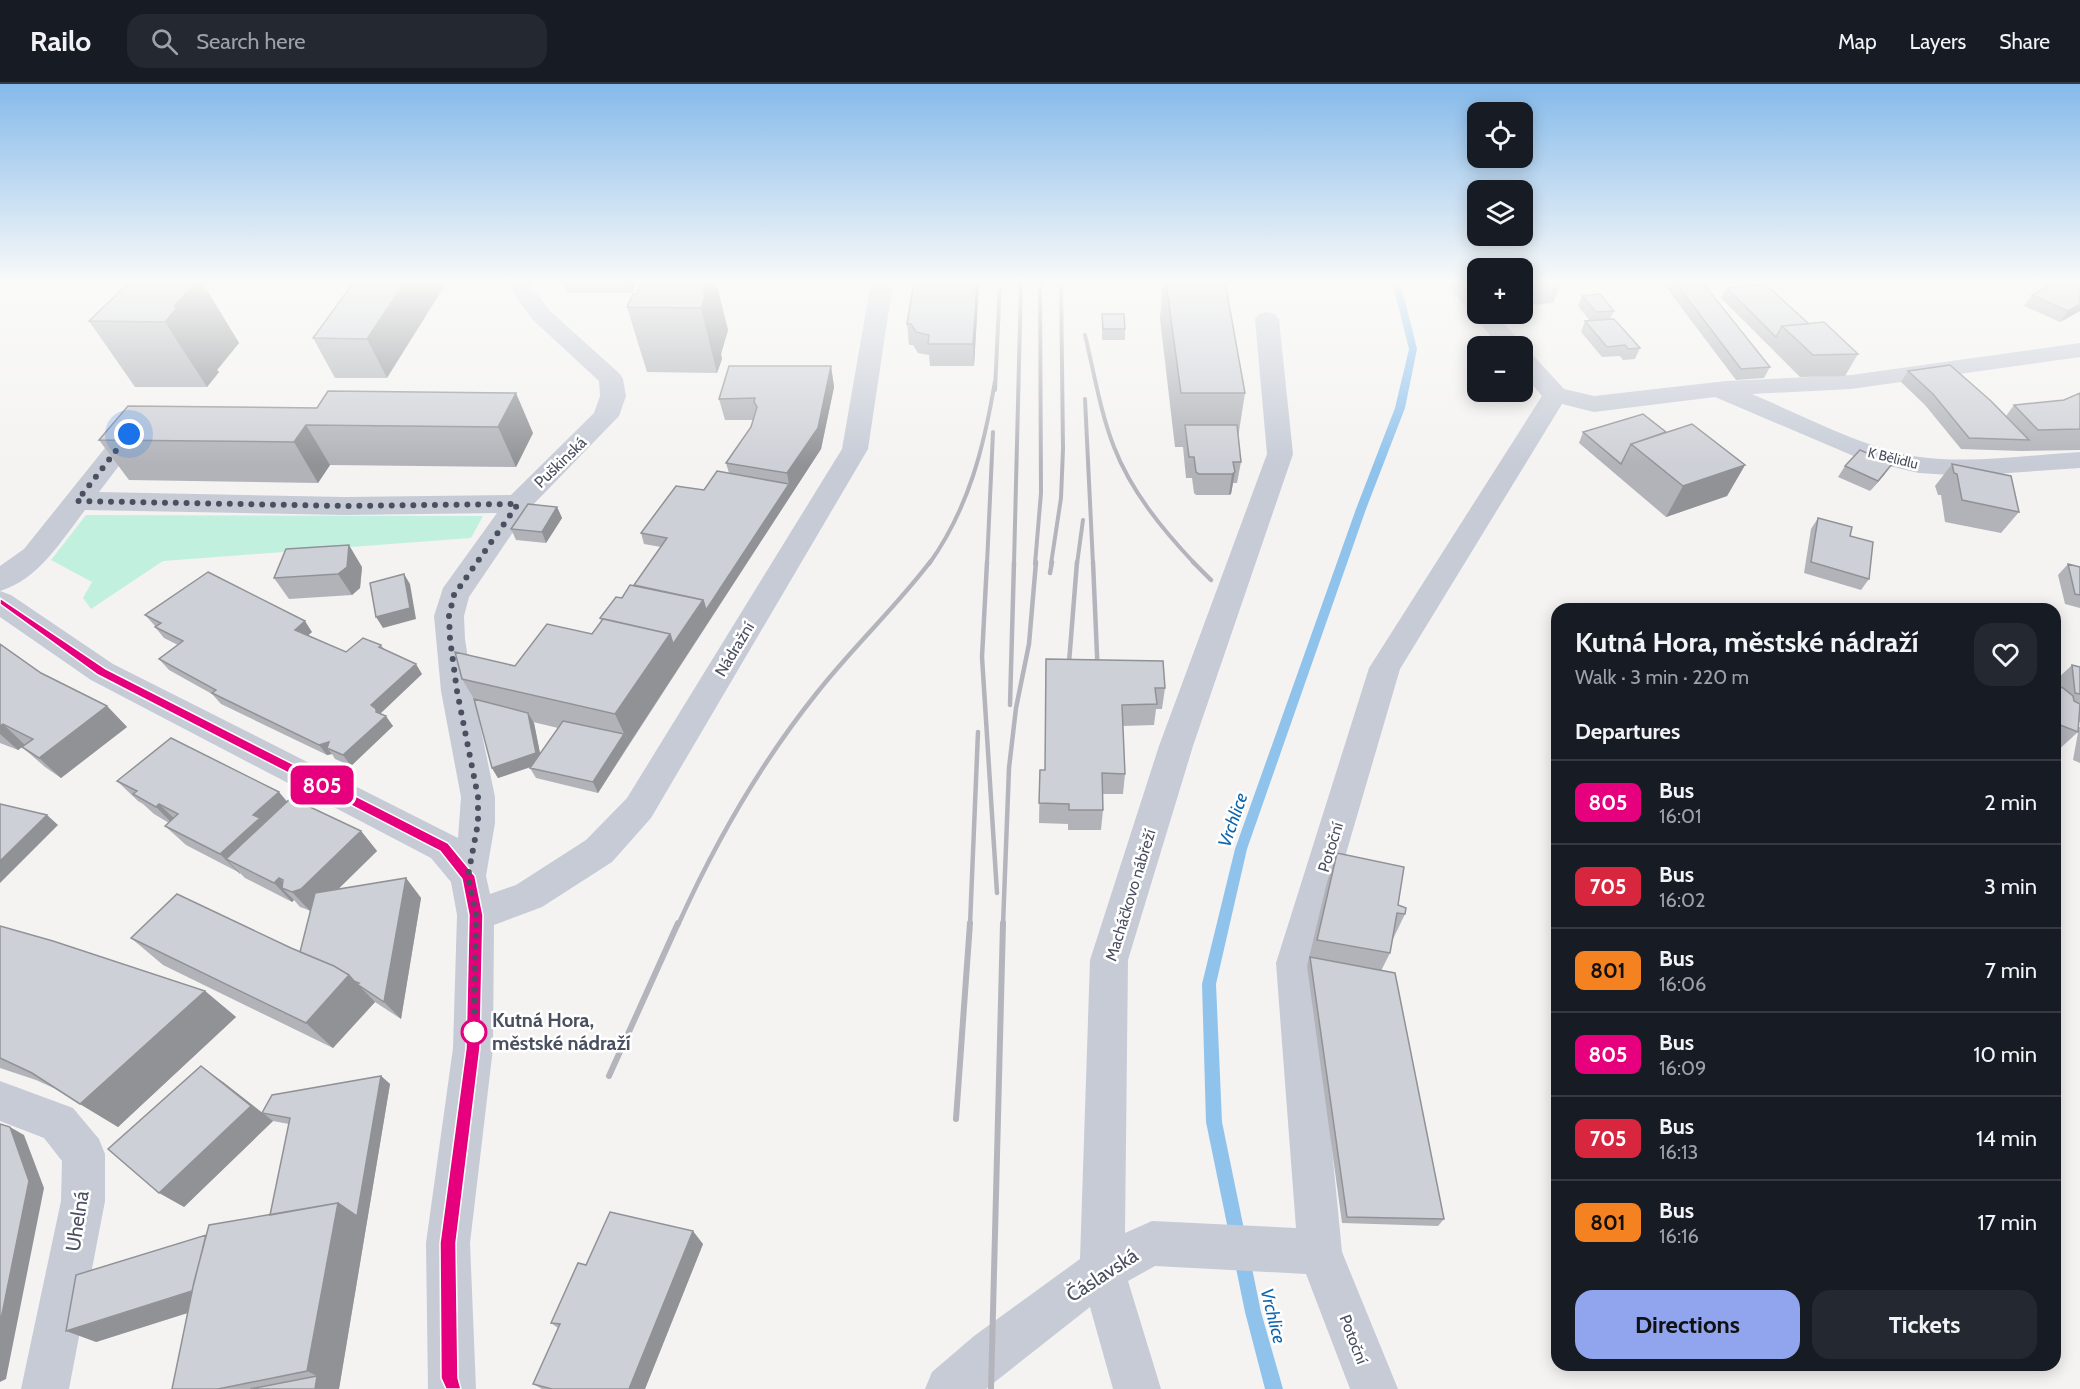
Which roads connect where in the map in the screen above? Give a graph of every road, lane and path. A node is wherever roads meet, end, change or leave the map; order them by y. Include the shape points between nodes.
1 (572, 343) edge
2 (875, 343) edge
3 (1269, 343) edge
4 (2080, 350) edge
5 (1533, 370) edge
6 (1718, 389) junction
7 (1555, 395) junction
8 (129, 434) edge
9 (2080, 460) edge
10 (77, 501) junction
11 (518, 504) junction
12 (0, 581) edge
13 (0, 602) edge
14 (468, 876) junction
15 (476, 915) junction
16 (0, 1101) edge
17 (1301, 1251) junction
18 (1102, 1270) junction
19 (45, 1389) edge
20 (452, 1389) edge
21 (949, 1389) edge
22 (1137, 1389) edge
23 (1374, 1389) edge

1 - 11 street, Puškinská via 611,379 613,396 606,416
2 - 15 street, Nádražní via 855,449 639,808 599,851 528,897
3 - 18 street, Macháčkovo nábřeží via 1280,454 1176,746 1109,960
4 - 6 street, K Bělidlu via 1851,382
5 - 7 street
6 - 7 street, K Bělidlu via 1594,404
6 - 9 street, K Bělidlu via 1872,454 1919,465 1966,468
7 - 17 street, Potoční via 1385,668 1295,963
8 - 10 street
10 - 11 street via 345,506
10 - 12 street via 34,556
11 - 14 street, Puškinská via 454,595 449,616 457,691 478,797 478,823
13 - 14 street via 102,672 444,847
14 - 15 street
15 - 20 street via 473,1048 448,1243
16 - 19 street, Uhelná via 58,1123 84,1154 83,1201
17 - 18 street, Čáslavská via 1152,1243
17 - 23 street, Potoční
18 - 21 street, Čáslavská
18 - 22 street, Macháčkovo nábřeží

